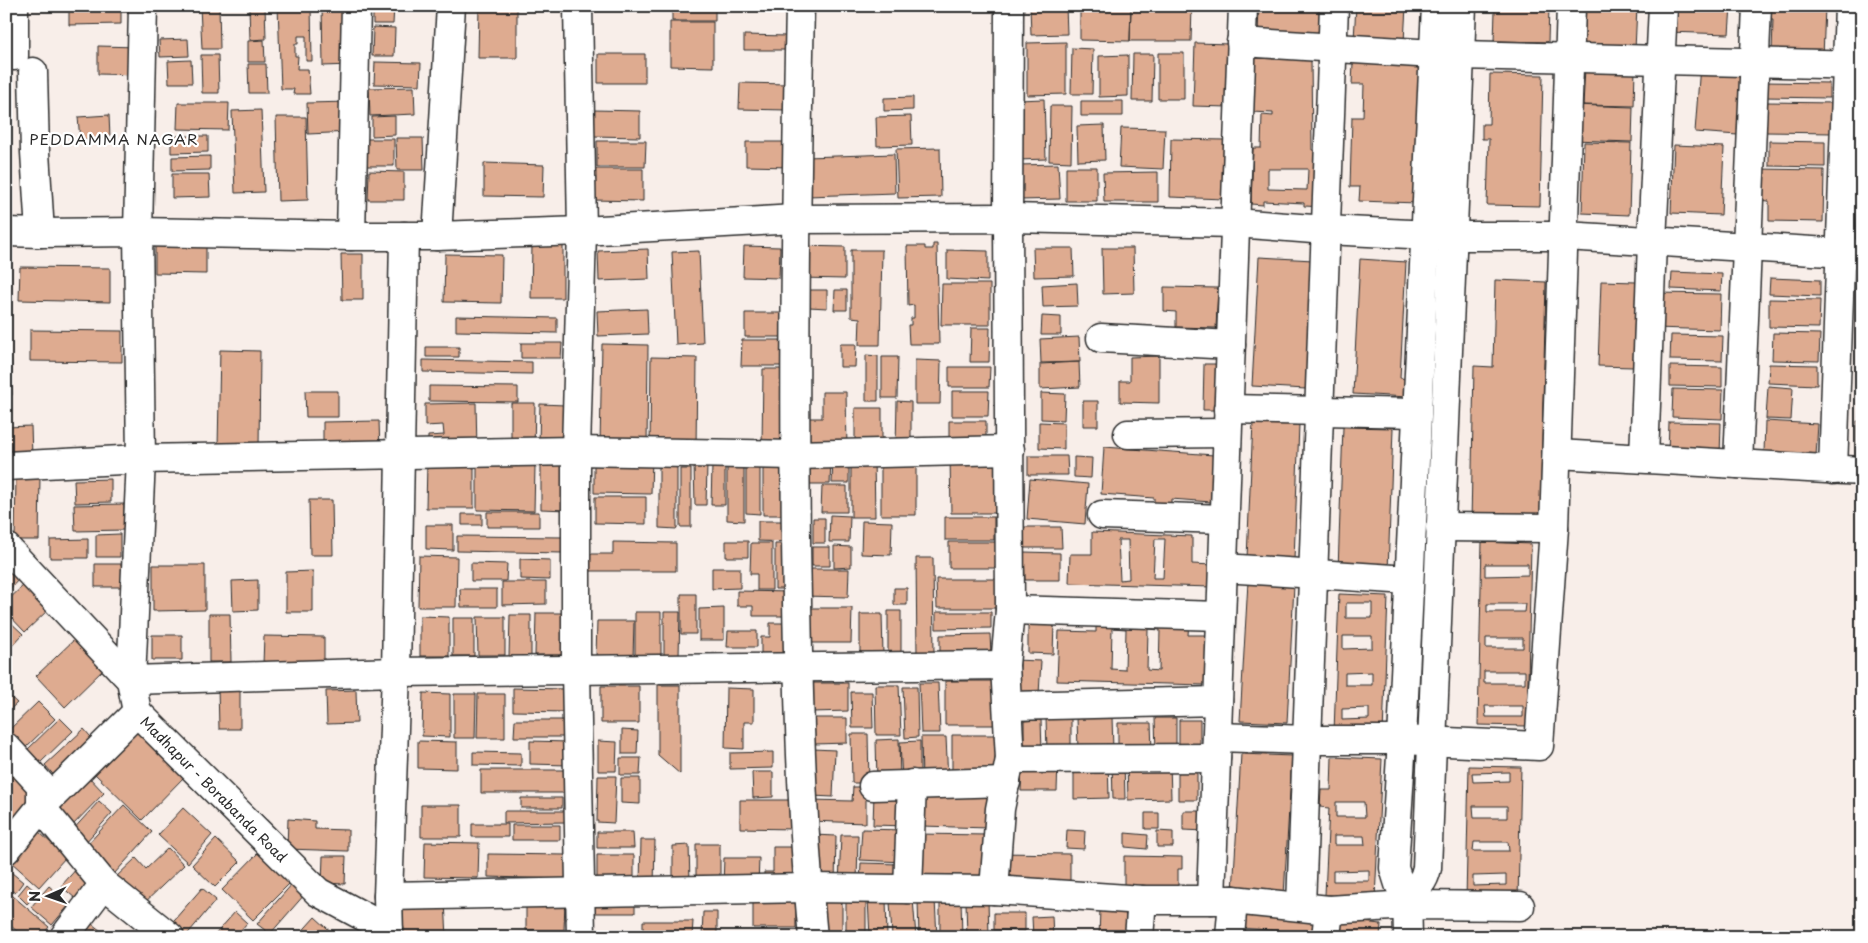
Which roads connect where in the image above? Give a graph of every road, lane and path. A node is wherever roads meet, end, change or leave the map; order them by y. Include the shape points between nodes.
1 (14, 6) edge
2 (143, 6) edge
3 (356, 6) edge
4 (450, 6) edge
5 (578, 6) edge
6 (800, 6) edge
7 (1009, 6) edge
8 (1243, 6) edge
9 (1334, 6) edge
10 (1436, 6) edge
11 (1462, 6) edge
12 (1571, 6) edge
13 (1663, 6) edge
14 (1757, 6) edge
15 (1849, 6) edge
16 (1241, 42) junction
17 (1332, 49) junction
18 (1447, 54) junction
19 (1570, 58) junction
20 (1660, 61) junction
21 (1755, 61) junction
22 (1854, 64) edge
23 (1008, 218) junction
24 (795, 219) junction
25 (1235, 223) junction
26 (1326, 230) junction
27 (582, 231) junction
28 (6, 232) edge
29 (138, 232) junction
30 (40, 233) junction
31 (1425, 234) junction
32 (350, 236) junction
33 (404, 236) junction
34 (437, 236) junction
35 (1452, 236) junction
36 (1565, 236) junction
37 (1652, 242) junction
38 (1748, 248) junction
39 (1851, 254) edge
40 (1100, 338) dead end
41 (1230, 345) junction
42 (1319, 412) junction
43 (1417, 413) junction
44 (1228, 421) junction
45 (1128, 434) dead end
46 (1010, 450) junction
47 (576, 451) junction
48 (795, 454) junction
49 (1557, 454) junction
50 (401, 456) junction
51 (1644, 458) junction
52 (141, 460) junction
53 (1738, 464) junction
54 (6, 466) edge
55 (1833, 470) junction
56 (1862, 471) edge
57 (1102, 515) dead end
58 (1224, 518) junction
59 (1440, 527) junction
60 (1554, 528) junction
61 (6, 548) edge
62 (1223, 568) junction
63 (1313, 574) junction
64 (1409, 580) junction
65 (1010, 610) junction
66 (1221, 616) junction
67 (1005, 665) junction
68 (798, 667) junction
69 (576, 669) junction
70 (396, 672) junction
71 (131, 680) junction
72 (1218, 701) junction
73 (1008, 706) junction
74 (137, 712) junction
75 (1307, 740) junction
76 (1402, 740) junction
77 (1431, 741) junction
78 (6, 747) edge
79 (1216, 747) junction
80 (1008, 770) junction
81 (912, 784) junction
82 (873, 786) dead end
83 (41, 807) junction
84 (6, 850) edge
85 (104, 884) junction
86 (808, 888) junction
87 (908, 889) junction
88 (994, 890) junction
89 (581, 892) junction
90 (388, 896) junction
91 (1142, 900) junction
92 (1222, 900) junction
93 (1408, 900) junction
94 (1301, 906) junction
95 (1520, 906) dead end
96 (1329, 910) junction
97 (389, 933) edge
98 (64, 937) edge
99 (170, 937) edge
100 (581, 937) edge
101 (813, 937) edge
102 (1139, 937) edge
103 (1230, 937) edge
104 (1326, 937) edge
105 (1408, 937) edge

1 - 30 street via 35,152
2 - 29 street, Madhapur - Borabanda Road
3 - 32 street
4 - 34 street
5 - 27 street
6 - 24 street
7 - 23 street
8 - 16 street
9 - 17 street
10 - 18 street
11 - 18 street
12 - 19 street
13 - 20 street
14 - 21 street
15 - 22 street
16 - 17 street
16 - 25 street
17 - 18 street
17 - 26 street
18 - 19 street
18 - 31 street
18 - 35 street
19 - 20 street
19 - 36 street
20 - 21 street
20 - 37 street
21 - 22 street
21 - 38 street
22 - 39 street
23 - 24 street
23 - 25 street
23 - 46 street
24 - 27 street
24 - 48 street
25 - 26 street
25 - 41 street
26 - 31 street
26 - 42 street
27 - 34 street
27 - 47 street
28 - 30 street
29 - 30 street
29 - 32 street
29 - 52 street, Madhapur - Borabanda Road
31 - 35 street
31 - 43 street
32 - 33 street
33 - 34 street
33 - 50 street
35 - 36 street
35 - 59 street
36 - 37 street
36 - 49 street
37 - 38 street
37 - 51 street
38 - 39 street
38 - 53 street
39 - 55 street
40 - 41 street
41 - 44 street
42 - 43 street
42 - 44 street
42 - 63 street
43 - 64 street
44 - 45 street
44 - 58 street
46 - 48 street
46 - 65 street
47 - 48 street
47 - 50 street
47 - 69 street
48 - 68 street
49 - 51 street
49 - 60 street
50 - 52 street
50 - 70 street
51 - 53 street
52 - 54 street
52 - 71 street, Madhapur - Borabanda Road
53 - 55 street
55 - 56 street
57 - 58 street
58 - 62 street
59 - 60 street
59 - 77 street
60 - 77 street via 1539,746
61 - 71 street
62 - 63 street
62 - 66 street
63 - 64 street
63 - 75 street
64 - 76 street
65 - 66 street
65 - 67 street
66 - 72 street
67 - 68 street
67 - 73 street
68 - 69 street
68 - 86 street
69 - 70 street
69 - 89 street
70 - 71 street
70 - 90 street
71 - 74 street, Madhapur - Borabanda Road
72 - 73 street
72 - 79 street
73 - 80 street
74 - 83 street
74 - 97 street, Madhapur - Borabanda Road via 318,892
75 - 76 street
75 - 79 street
75 - 94 street
76 - 77 street
76 - 93 street via 1394,868
77 - 93 street via 1425,877
78 - 83 street via 41,784
79 - 80 street
79 - 92 street
80 - 81 street
80 - 88 street via 1000,809
81 - 82 street
81 - 87 street
83 - 84 street
83 - 85 street
85 - 98 street
85 - 99 street
86 - 87 street
86 - 89 street
86 - 101 street
87 - 88 street
88 - 91 street
89 - 90 street
89 - 100 street
90 - 97 street
91 - 92 street
91 - 102 street
92 - 94 street
92 - 103 street
93 - 95 street
93 - 96 street
93 - 105 street
94 - 96 street
96 - 104 street

